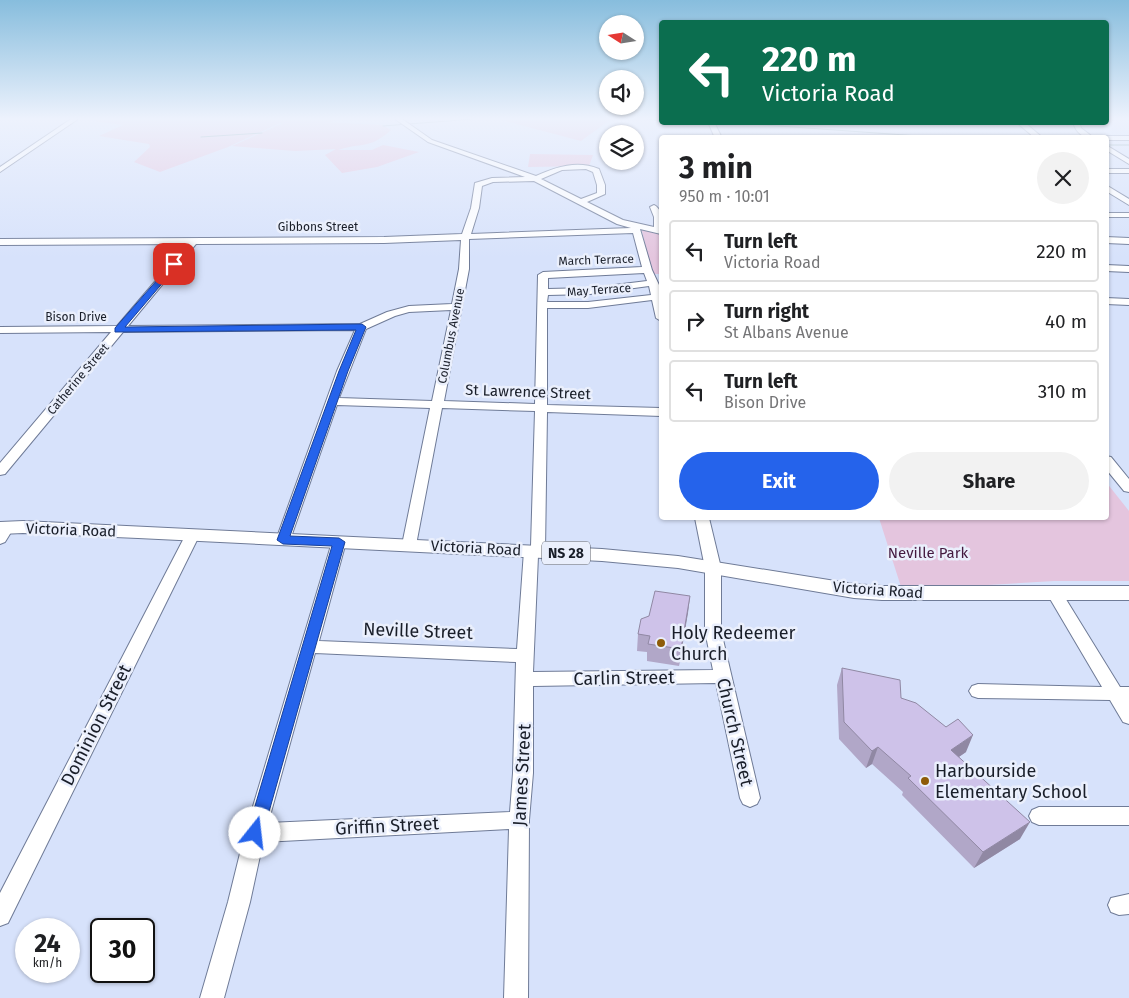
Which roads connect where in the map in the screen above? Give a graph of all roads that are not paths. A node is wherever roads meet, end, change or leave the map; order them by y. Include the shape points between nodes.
1 (499, 166) edge
2 (1109, 171) edge
3 (1129, 171) edge
4 (536, 179) junction
5 (1109, 190) edge
6 (1109, 191) edge
7 (1129, 192) edge
8 (582, 202) junction
9 (1129, 203) edge
10 (654, 207) dead end
11 (1109, 215) edge
12 (1129, 215) edge
13 (659, 224) edge
14 (635, 228) junction
15 (659, 231) edge
16 (465, 238) junction
17 (1109, 240) edge
18 (194, 241) junction
19 (0, 242) edge
20 (1127, 242) edge
21 (1109, 268) edge
22 (1129, 268) edge
23 (647, 270) junction
24 (545, 274) joint
25 (653, 284) junction
26 (543, 292) junction
27 (656, 297) junction
28 (1109, 301) edge
29 (1129, 302) edge
30 (543, 305) junction
31 (457, 308) junction
32 (659, 310) edge
33 (362, 327) junction
34 (0, 330) edge
35 (118, 330) junction
36 (333, 402) junction
37 (437, 406) junction
38 (542, 409) junction
39 (659, 412) edge
40 (1109, 464) edge
41 (0, 471) edge
42 (1129, 488) edge
43 (702, 520) edge
44 (2, 532) edge
45 (192, 536) junction
46 (283, 540) junction
47 (339, 542) junction
48 (409, 545) junction
49 (535, 551) junction
50 (713, 568) junction
51 (1054, 592) junction
52 (1129, 593) edge
53 (309, 647) junction
54 (525, 656) junction
55 (722, 676) junction
56 (525, 679) junction
57 (978, 691) dead end
58 (1122, 693) edge
59 (1129, 717) edge
60 (750, 798) dead end
61 (1039, 816) dead end
62 (1129, 816) edge
63 (519, 820) junction
64 (255, 833) junction
65 (0, 915) edge
66 (212, 998) edge
67 (516, 998) edge

1 - 4 street
2 - 3 street
4 - 8 street
4 - 8 street via 565,168 594,169 601,194
4 - 16 street, Columbus Avenue via 480,183
5 - 7 street
6 - 9 street
8 - 14 street
10 - 13 street
11 - 12 street
14 - 15 street
14 - 16 street, Gibbons Street
14 - 23 street
16 - 18 street, Gibbons Street
16 - 31 street, Columbus Avenue via 464,269
17 - 20 street
18 - 19 street, Gibbons Street
18 - 35 street, Catherine Street
21 - 22 street
23 - 24 street, March Terrace
23 - 25 street
24 - 26 street, James Street
25 - 26 street
25 - 27 street
26 - 30 street, James Street
27 - 30 street, May Terrace via 588,305
27 - 32 street
28 - 29 street
30 - 38 street, James Street
31 - 33 street via 403,310
31 - 37 street, Columbus Avenue
33 - 35 street, Bison Drive
33 - 36 street
34 - 35 street, Bison Drive
35 - 41 street, Catherine Street
36 - 37 street, St Lawrence Street
36 - 46 street
37 - 38 street, St Lawrence Street
37 - 48 street, Columbus Avenue
38 - 39 street, St Lawrence Street
38 - 49 street, James Street
40 - 42 street
43 - 50 street, Church Street
44 - 45 main road, Victoria Road / NS 28 via 23,527
45 - 46 main road, Victoria Road / NS 28
45 - 65 street, Dominion Street
46 - 47 main road, Victoria Road / NS 28
47 - 48 main road, Victoria Road / NS 28
47 - 53 street
48 - 49 main road, Victoria Road / NS 28
49 - 50 main road, Victoria Road / NS 28
49 - 54 street, James Street
50 - 51 main road, Victoria Road / NS 28 via 882,593
50 - 55 street, Church Street via 711,621
51 - 52 main road, Victoria Road / NS 28
51 - 58 street
53 - 54 street, Neville Street
53 - 64 street
54 - 56 street, James Street
55 - 56 street, Carlin Street
55 - 60 street, Church Street
56 - 63 street, James Street via 524,773
57 - 58 street
58 - 59 street
61 - 62 street
63 - 64 street, Griffin Street
63 - 67 street, James Street
64 - 66 street

